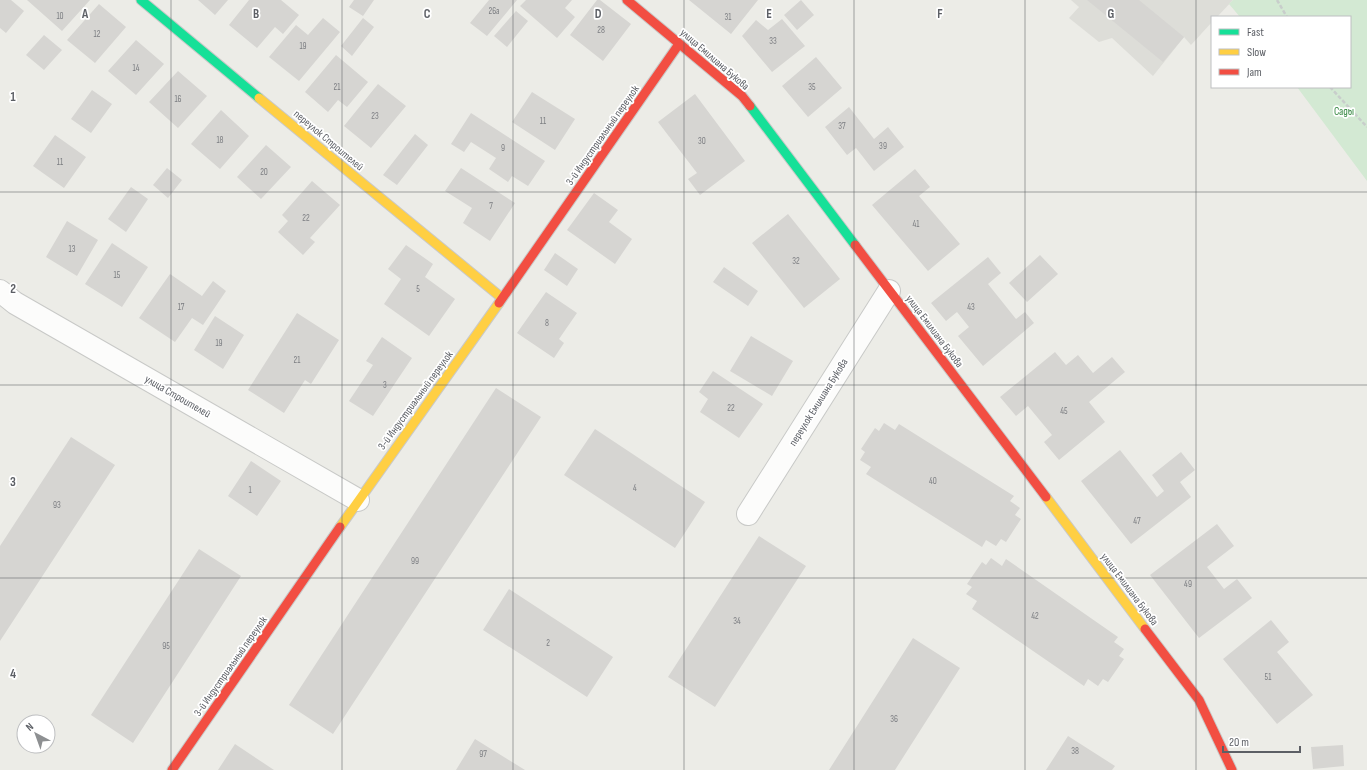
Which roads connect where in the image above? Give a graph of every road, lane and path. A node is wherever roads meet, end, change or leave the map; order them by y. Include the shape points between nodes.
1 (141, 0) edge
2 (627, 0) edge
3 (1277, 0) edge
4 (1286, 16) edge
5 (679, 44) junction
6 (1331, 88) edge
7 (1367, 127) edge
8 (0, 291) edge
9 (889, 291) junction
10 (502, 298) junction
11 (358, 500) junction
12 (748, 514) dead end
13 (172, 770) edge
14 (1232, 770) edge

1 - 10 street, переулок Строителей
2 - 5 street, улица Емилиана Букова
3 - 4 path
5 - 9 street, улица Емилиана Букова via 742,96
5 - 10 street, 3-й Индустриальный переулок
6 - 7 path
8 - 11 street, улица Строителей via 15,303
9 - 12 street, переулок Емилиана Букова
9 - 14 street, улица Емилиана Букова via 1199,700
10 - 11 street, 3-й Индустриальный переулок
11 - 13 street, 3-й Индустриальный переулок

